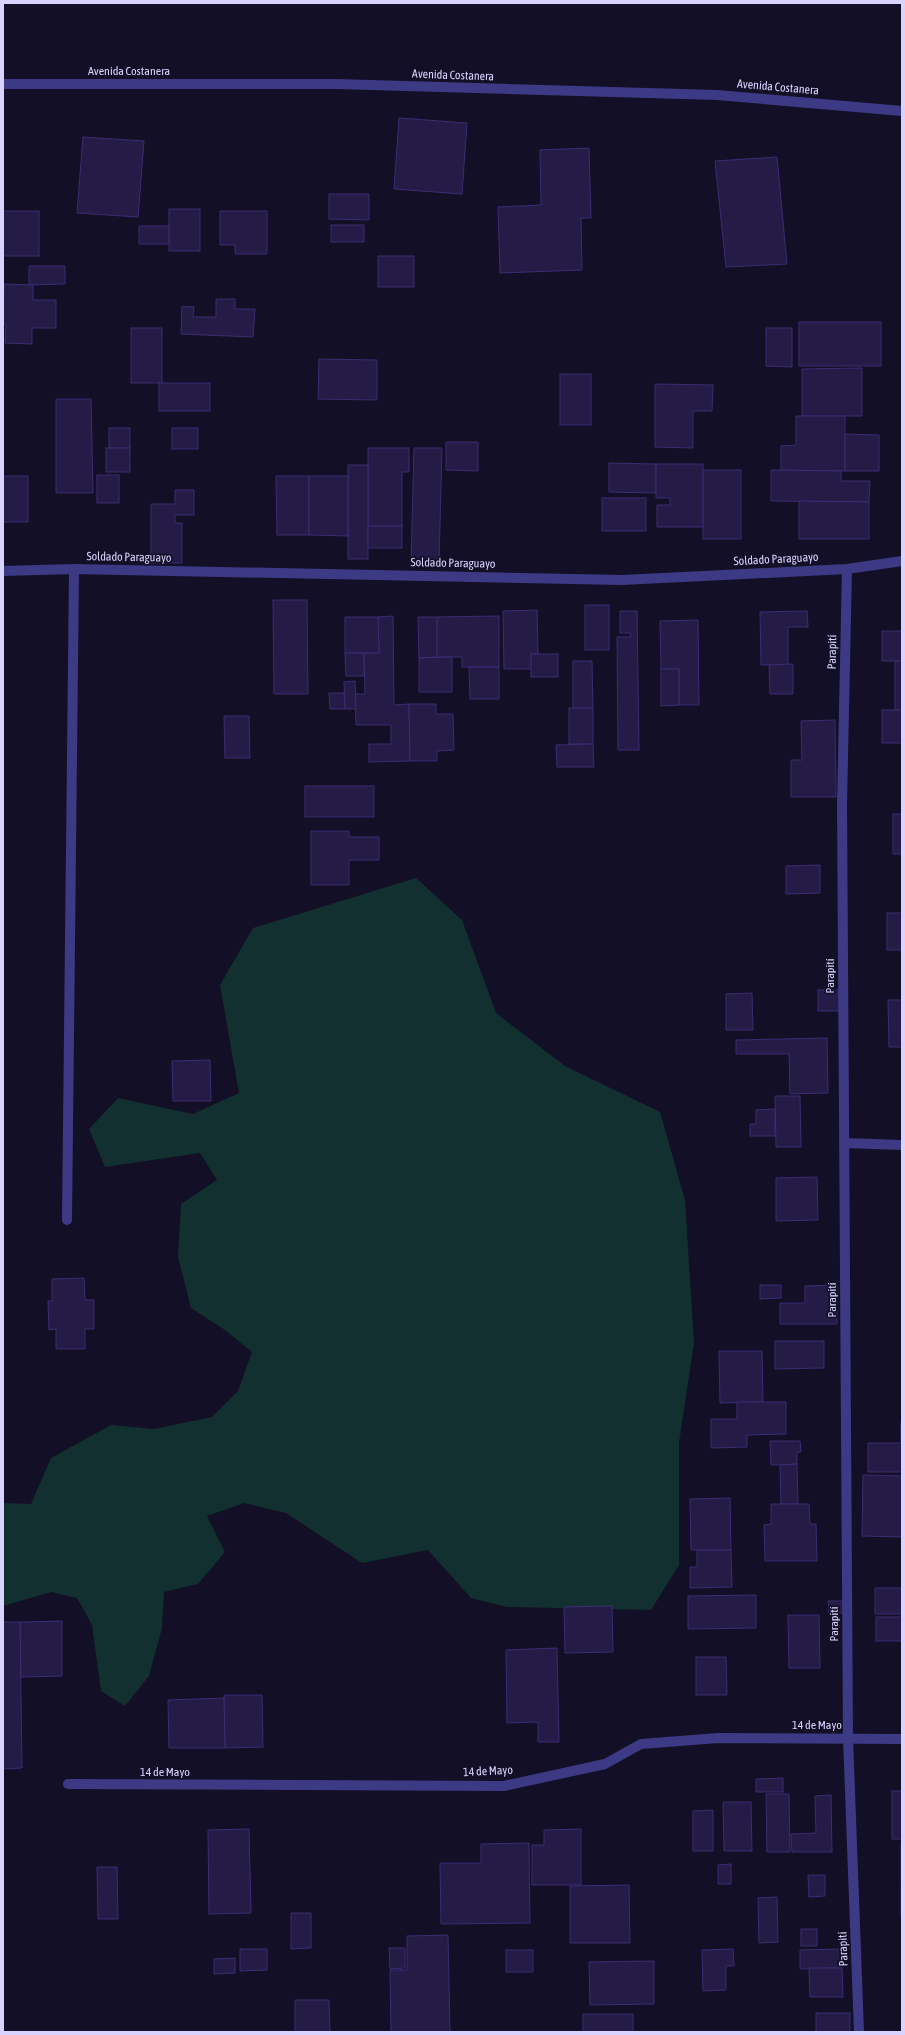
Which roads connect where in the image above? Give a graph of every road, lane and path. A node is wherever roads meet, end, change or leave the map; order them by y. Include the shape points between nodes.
1 (3, 84) edge
2 (902, 111) edge
3 (902, 562) edge
4 (74, 568) junction
5 (847, 568) junction
6 (3, 571) edge
7 (844, 1143) junction
8 (902, 1145) edge
9 (67, 1220) dead end
10 (848, 1738) junction
11 (902, 1739) edge
12 (68, 1784) dead end
13 (859, 2032) edge

1 - 2 street, Avenida Costanera via 336,84 717,95
3 - 5 street, Soldado Paraguayo
4 - 5 street, Soldado Paraguayo via 622,580
4 - 6 street, Soldado Paraguayo
4 - 9 street
5 - 7 street, Parapití via 842,804
7 - 8 street
7 - 10 street, Parapití
10 - 11 street, 14 de Mayo
10 - 12 street, 14 de Mayo via 718,1738 641,1744 605,1764 504,1786
10 - 13 street, Parapití

